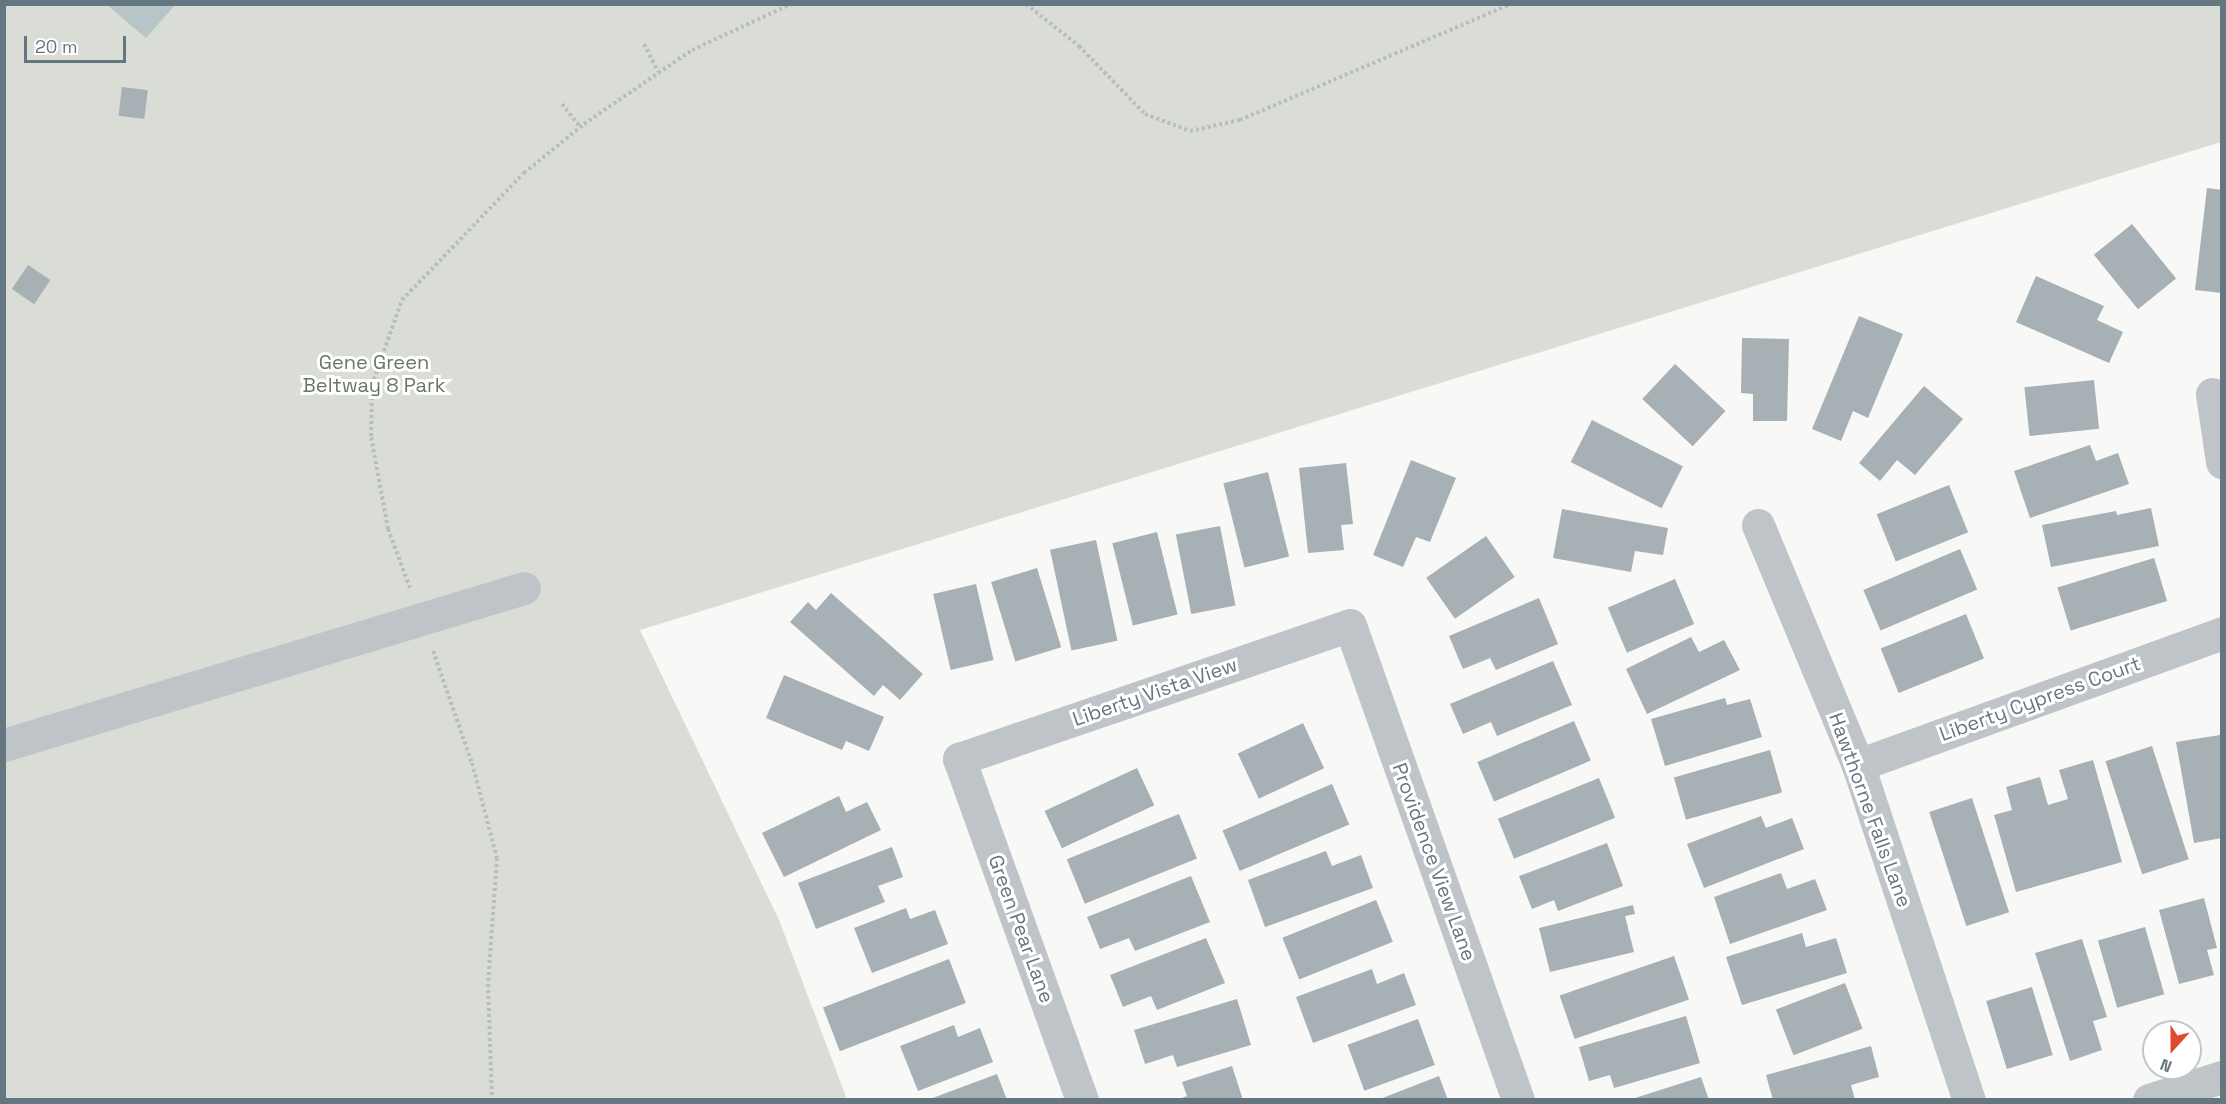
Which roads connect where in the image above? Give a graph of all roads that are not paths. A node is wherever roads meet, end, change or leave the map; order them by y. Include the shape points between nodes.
1 (2212, 394) dead end
2 (2222, 462) edge
3 (1758, 525) dead end
4 (525, 588) dead end
5 (1350, 625) joint
6 (2222, 633) edge
7 (4, 745) edge
8 (959, 759) joint
9 (1858, 765) junction
10 (2222, 1077) edge
11 (1082, 1100) edge
12 (1518, 1100) edge
13 (1969, 1100) edge
14 (2149, 1100) edge

1 - 2 street
3 - 9 street, Hawthorne Falls Lane
4 - 7 street
5 - 8 street, Liberty Vista View
5 - 12 street, Providence View Lane
6 - 9 street, Liberty Cypress Court
8 - 11 street, Green Pear Lane
9 - 13 street, Hawthorne Falls Lane
10 - 14 street

